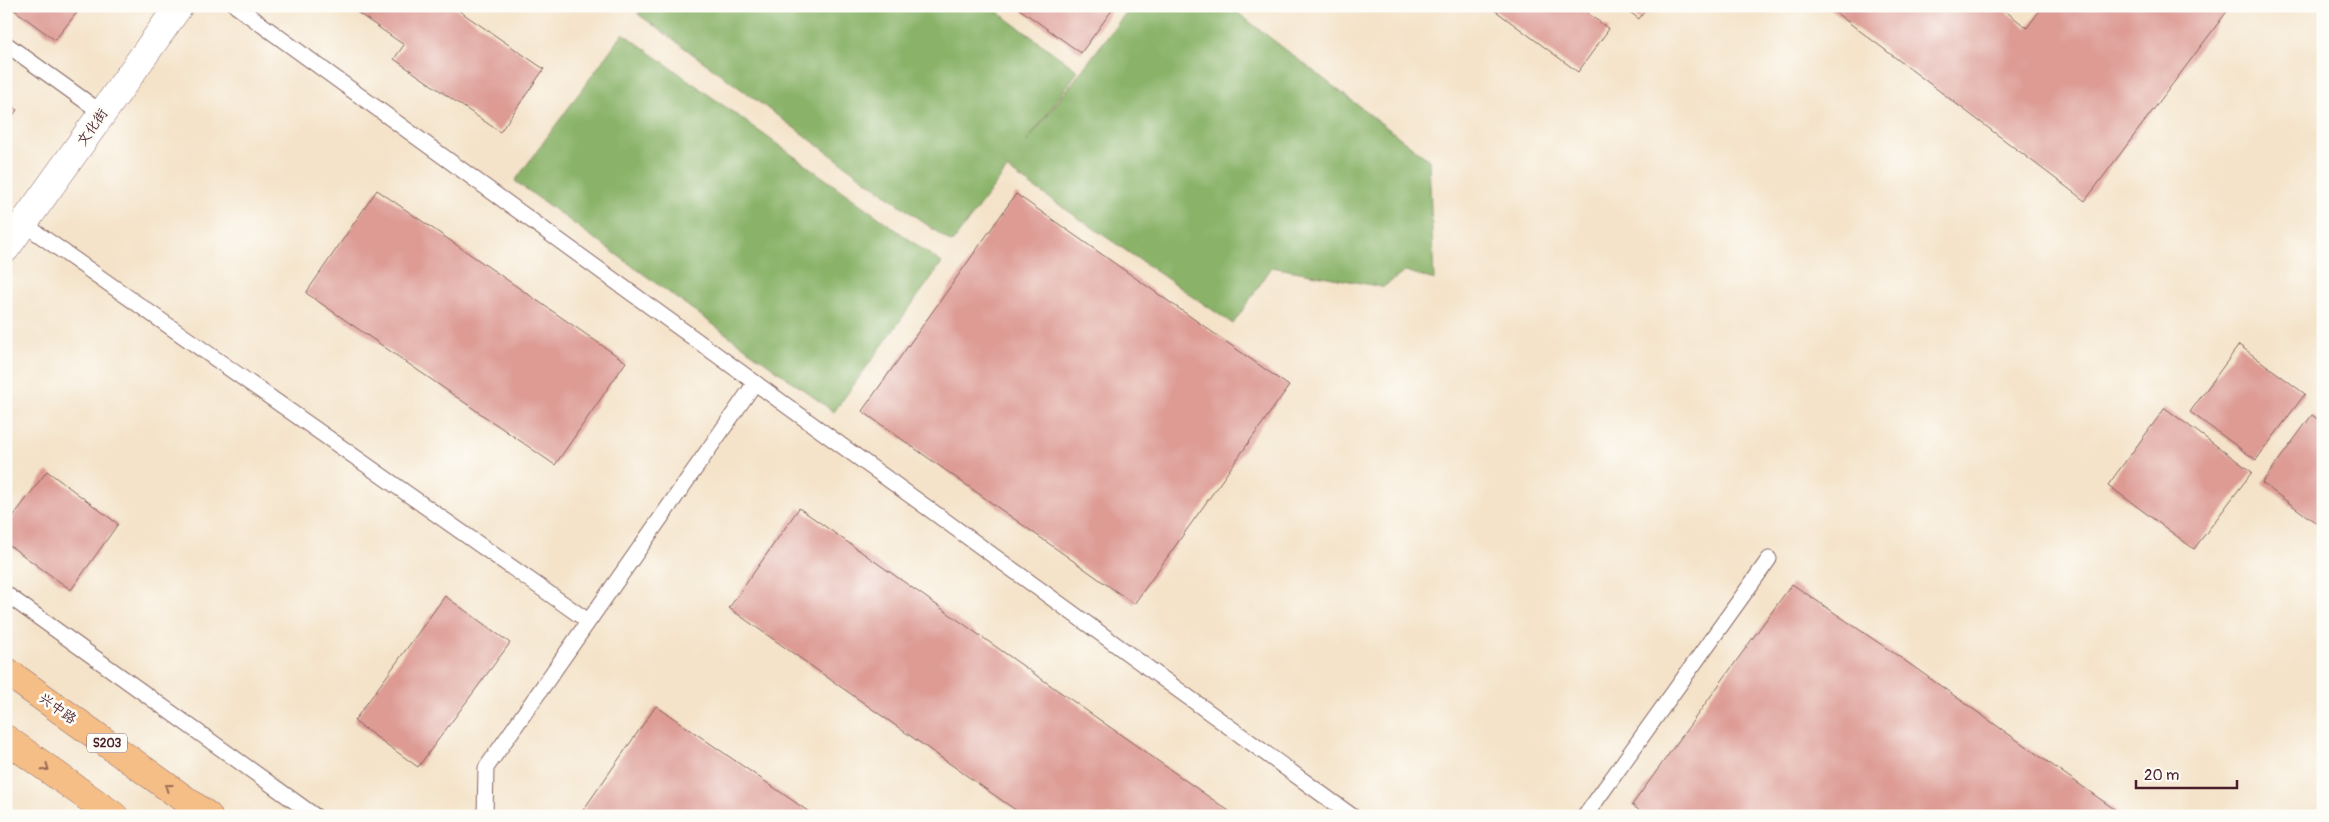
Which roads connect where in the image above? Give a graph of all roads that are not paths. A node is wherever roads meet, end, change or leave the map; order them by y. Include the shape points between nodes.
1 (236, 6) edge
2 (174, 8) edge
3 (6, 44) edge
4 (102, 113) junction
5 (24, 224) junction
6 (6, 248) edge
7 (755, 383) junction
8 (1769, 559) dead end
9 (6, 594) edge
10 (588, 622) junction
11 (6, 671) edge
12 (6, 739) edge
13 (114, 816) edge
14 (208, 816) edge
15 (314, 816) edge
16 (485, 816) edge
17 (1352, 816) edge
18 (1585, 816) edge

1 - 7 lane
2 - 4 street, 文化街
3 - 4 lane
4 - 5 street, 文化街
5 - 6 street, 文化街
5 - 10 lane
7 - 10 lane
7 - 17 lane
8 - 18 lane
9 - 15 lane
10 - 16 lane via 486,768
14 -> 11 highway, 兴中路 / S203
12 -> 13 highway

